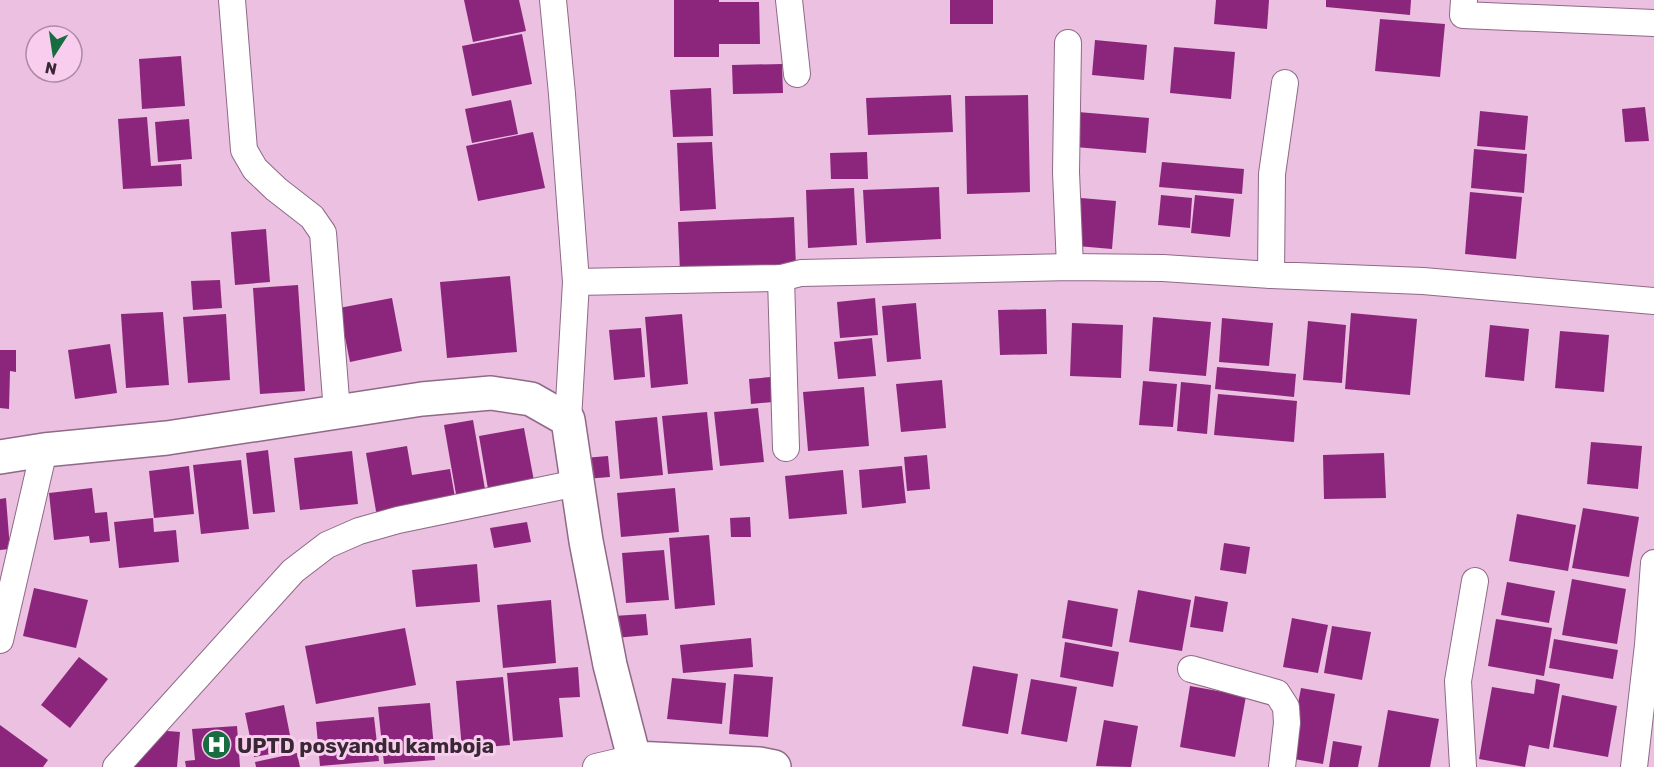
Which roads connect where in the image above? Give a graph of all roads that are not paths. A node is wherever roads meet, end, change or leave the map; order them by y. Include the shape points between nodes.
1 (232, 0) edge
2 (553, 0) edge
3 (789, 0) edge
4 (1464, 0) edge
5 (1654, 23) edge
6 (1068, 43) dead end
7 (797, 74) dead end
8 (1285, 83) dead end
9 (1070, 267) junction
10 (1270, 274) junction
11 (781, 278) junction
12 (576, 282) junction
13 (1654, 301) edge
14 (337, 412) junction
15 (568, 420) junction
16 (786, 448) dead end
17 (44, 450) junction
18 (0, 457) edge
19 (577, 483) junction
20 (1654, 563) edge
21 (1474, 581) dead end
22 (0, 640) edge
23 (1191, 669) dead end
24 (635, 762) edge
25 (116, 767) edge
26 (596, 767) edge
27 (774, 767) edge
28 (1282, 767) edge
29 (1463, 767) edge
30 (1634, 767) edge

1 - 14 street via 244,150 255,169 312,217 323,233
2 - 12 street
3 - 7 street
4 - 5 street via 1463,15
6 - 9 street via 1066,172
8 - 10 street via 1272,174
9 - 10 street
9 - 11 street via 801,273
10 - 13 street via 1423,281
11 - 12 street
11 - 16 street
12 - 15 street
14 - 15 street via 491,393 531,399
14 - 17 street via 167,438
15 - 19 street
17 - 18 street
17 - 22 street
19 - 24 street via 610,665
19 - 25 street via 398,520 327,545 293,570
20 - 30 street
21 - 29 street via 1458,681
23 - 28 street via 1277,693 1286,707
24 - 26 street
24 - 27 street

